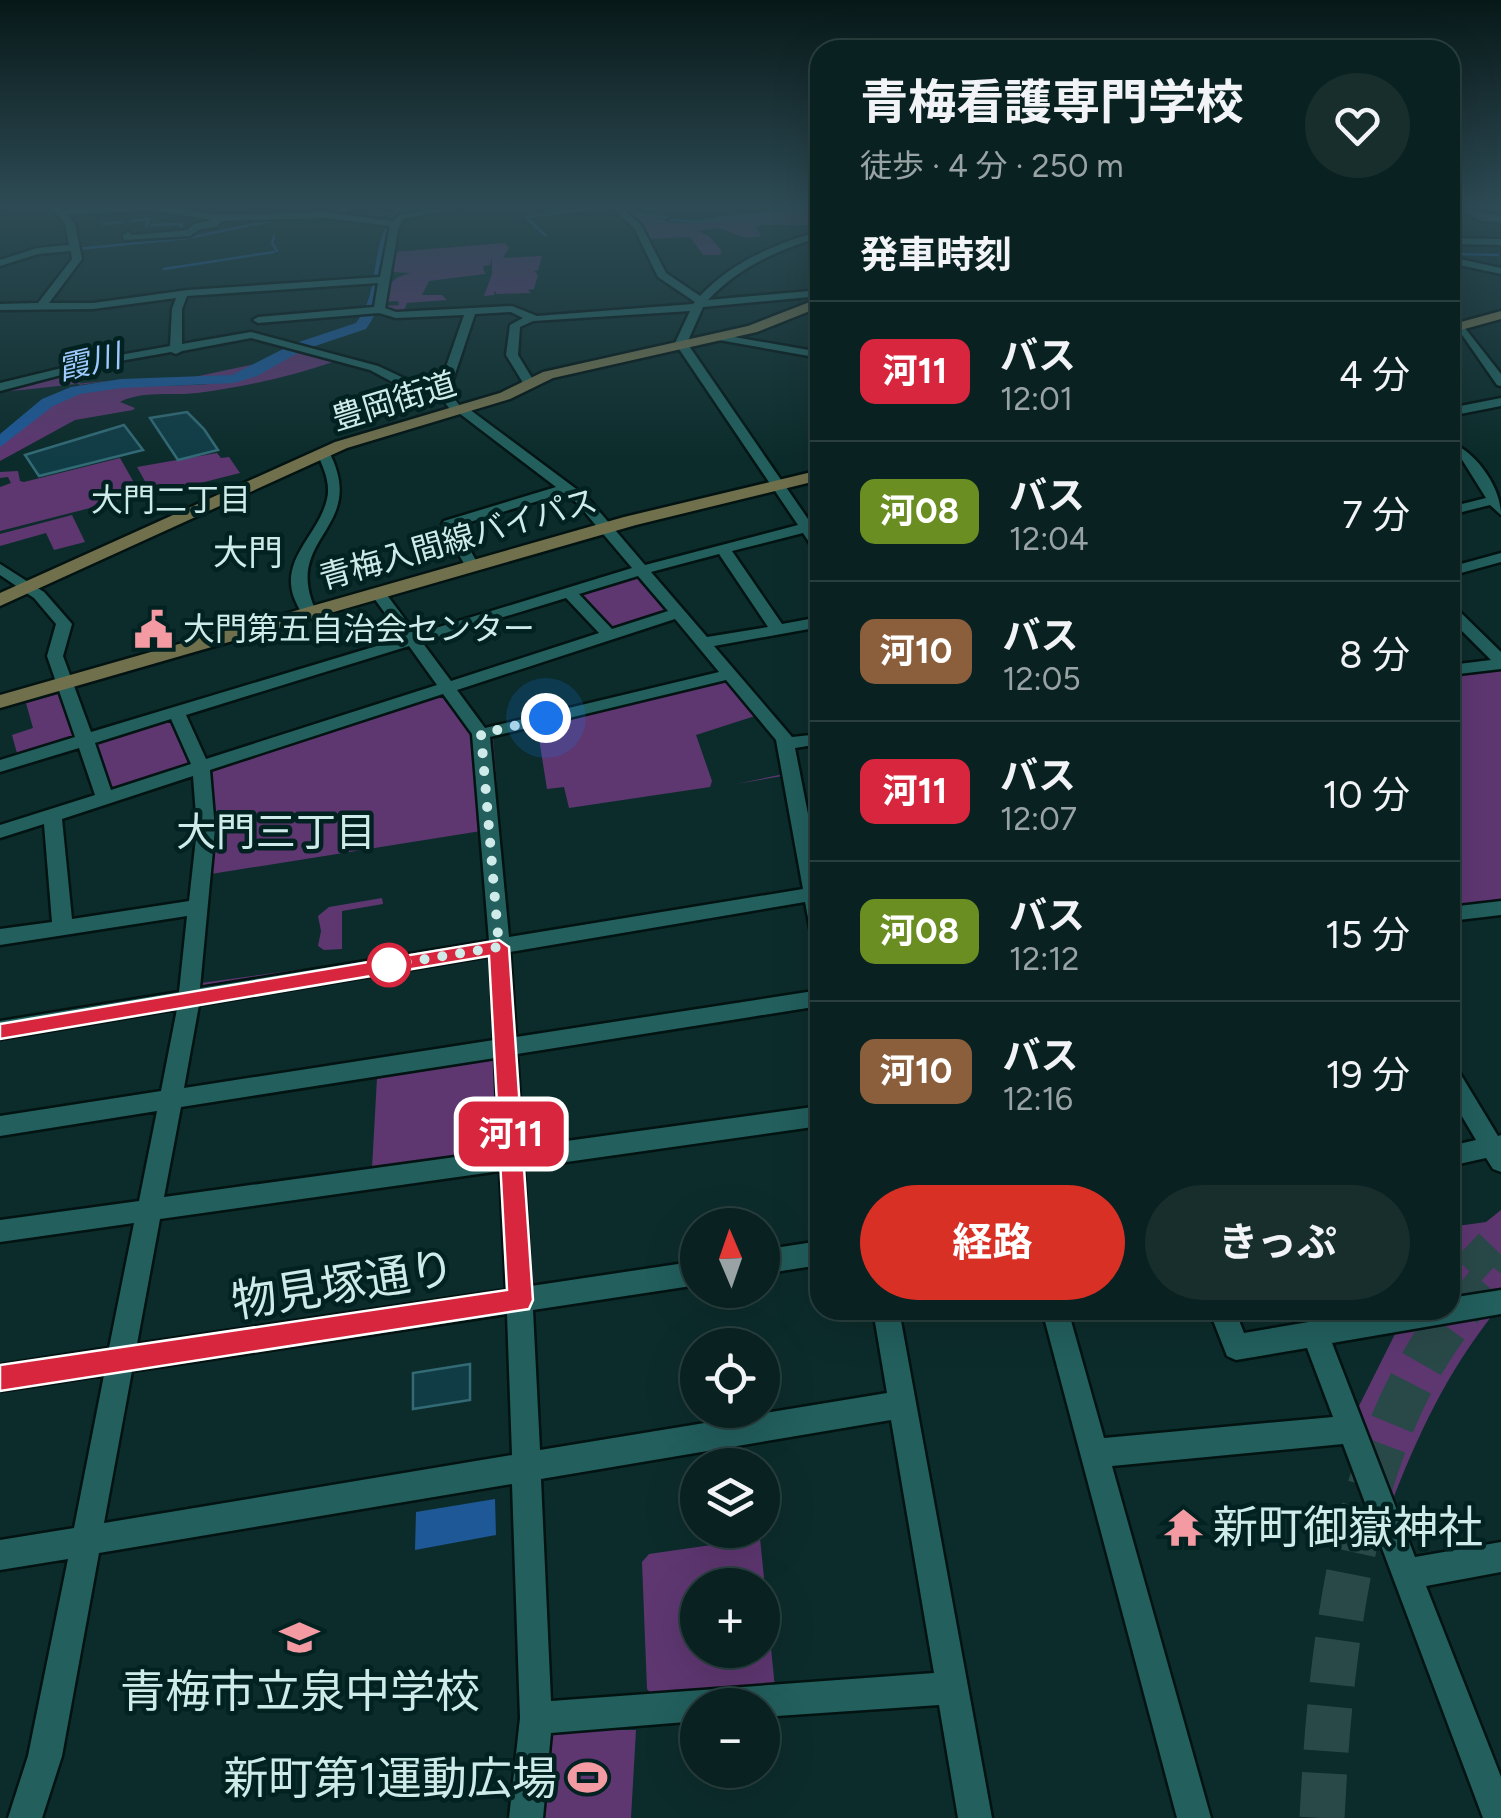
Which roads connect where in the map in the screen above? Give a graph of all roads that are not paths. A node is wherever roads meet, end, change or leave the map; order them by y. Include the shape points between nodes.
1 (55, 289) edge
2 (264, 289) joint
3 (377, 289) edge
4 (679, 289) edge
5 (715, 289) edge
6 (184, 294) junction
7 (810, 294) edge
8 (698, 304) junction
9 (42, 306) junction
10 (810, 306) edge
11 (0, 310) edge
12 (373, 311) junction
13 (470, 312) junction
14 (1501, 314) edge
15 (528, 319) junction
16 (258, 320) junction
17 (1460, 326) edge
18 (1460, 333) edge
19 (255, 336) junction
20 (717, 337) junction
21 (681, 344) junction
22 (176, 351) junction
23 (810, 353) edge
24 (1501, 382) edge
25 (529, 383) junction
26 (0, 387) edge
27 (443, 392) junction
28 (1501, 402) edge
29 (459, 410) junction
30 (1460, 410) edge
31 (1460, 451) edge
32 (323, 452) junction
33 (1466, 454) junction
34 (1460, 456) edge
35 (810, 478) edge
36 (779, 485) junction
37 (566, 488) junction
38 (1498, 505) edge
39 (1460, 510) edge
40 (810, 522) edge
41 (810, 527) edge
42 (605, 528) junction
43 (722, 549) junction
44 (1501, 558) edge
45 (472, 566) junction
46 (0, 568) edge
47 (1460, 569) edge
48 (642, 570) junction
49 (25, 588) junction
50 (569, 592) junction
51 (378, 594) junction
52 (0, 600) edge
53 (310, 613) junction
54 (677, 613) junction
55 (1460, 620) edge
56 (810, 624) edge
57 (778, 629) junction
58 (608, 635) junction
59 (412, 640) junction
60 (703, 642) junction
61 (1501, 662) edge
62 (1460, 668) edge
63 (729, 674) junction
64 (65, 684) junction
65 (447, 687) junction
66 (0, 702) edge
67 (176, 712) junction
68 (481, 734) junction
69 (84, 740) junction
70 (810, 740) edge
71 (788, 743) junction
72 (0, 766) edge
73 (201, 767) junction
74 (105, 797) junction
75 (52, 815) junction
76 (0, 832) edge
77 (810, 858) edge
78 (810, 895) edge
79 (198, 907) junction
80 (1501, 908) edge
81 (1460, 913) edge
82 (63, 928) junction
83 (0, 937) edge
84 (499, 947) junction
85 (188, 999) junction
86 (810, 1000) edge
87 (0, 1030) edge
88 (504, 1048) junction
89 (1460, 1092) edge
90 (171, 1099) junction
91 (810, 1117) edge
92 (0, 1126) edge
93 (1498, 1152) edge
94 (1460, 1155) edge
95 (512, 1160) junction
96 (148, 1210) junction
97 (0, 1231) edge
98 (810, 1255) edge
99 (780, 1260) edge
100 (680, 1275) edge
101 (520, 1300) junction
102 (1501, 1302) edge
103 (1460, 1309) tunnel mouth
104 (888, 1320) edge
105 (1057, 1320) edge
106 (1226, 1320) edge
107 (1396, 1320) edge
108 (1315, 1334) junction
109 (122, 1360) junction
110 (0, 1378) edge
111 (902, 1404) junction
112 (1352, 1430) junction
113 (1094, 1454) junction
114 (527, 1467) junction
115 (88, 1540) junction
116 (0, 1555) edge
117 (1501, 1556) edge
118 (1407, 1574) junction
119 (952, 1688) junction
120 (780, 1700) edge
121 (680, 1707) edge
122 (536, 1718) junction
123 (26, 1818) edge
124 (526, 1818) edge
125 (975, 1818) edge
126 (1194, 1818) edge
127 (1500, 1818) edge

1 - 9 street
2 - 6 street
2 - 16 street
3 - 12 street
4 - 8 street
5 - 8 street
6 - 9 street
6 - 22 street
7 - 8 street
8 - 15 street
8 - 21 street
9 - 11 street
10 - 20 main road, 豊岡街道
12 - 13 street
12 - 16 street
13 - 15 street via 512,310
13 - 27 street
14 - 17 main road
15 - 25 street via 515,325 512,355
16 - 19 street
18 - 24 street
19 - 22 street
19 - 27 street
20 - 21 main road, 豊岡街道
20 - 23 street
21 - 25 main road, 豊岡街道
21 - 36 street
22 - 26 street
25 - 29 main road, 豊岡街道
27 - 29 street
28 - 30 street
29 - 32 main road, 豊岡街道
29 - 37 street
31 - 33 street
32 - 49 main road, 豊岡街道
32 - 53 street via 334,496 302,554 299,595
33 - 34 street
33 - 38 street
35 - 36 main road, 青梅入間線バイパス
36 - 40 street
36 - 42 main road, 青梅入間線バイパス
37 - 42 street
37 - 45 street via 449,524
38 - 39 street
41 - 43 street
42 - 45 main road, 青梅入間線バイパス
42 - 48 street
43 - 48 street
43 - 57 street
44 - 47 street
45 - 51 main road, 青梅入間線バイパス
46 - 49 street
48 - 50 street
48 - 54 street
49 - 52 main road, 豊岡街道
49 - 64 street via 64,624 55,656
50 - 58 street
50 - 59 street
51 - 53 main road, 青梅入間線バイパス
51 - 59 street
53 - 64 main road, 青梅入間線バイパス
54 - 58 street
54 - 60 street
55 - 61 street
56 - 57 street
57 - 60 street
58 - 65 street
59 - 65 street
59 - 67 street
60 - 63 street
61 - 62 street
63 - 68 street
63 - 71 street
64 - 66 main road, 青梅入間線バイパス
64 - 69 street
65 - 68 street
65 - 73 street
67 - 69 street
67 - 73 street
68 - 84 street
69 - 72 street
69 - 74 street
70 - 71 street
71 - 77 street
73 - 74 street
73 - 79 street via 206,828
74 - 75 street
75 - 76 street
75 - 82 street
78 - 84 street
79 - 82 street
79 - 85 street
80 - 81 street
82 - 83 street
84 - 85 street
84 - 88 street
85 - 87 street
85 - 90 street
86 - 88 street
88 - 90 street
88 - 95 street
89 - 93 street
90 - 92 street
90 - 96 street
91 - 95 street
93 - 94 street
95 - 96 street
95 - 101 street
96 - 97 street
96 - 109 street
98 - 99 street
100 - 101 street, 物見塚通り
101 - 109 street, 物見塚通り
101 - 114 street
102 - 103 street
104 - 111 street
105 - 113 street
106 - 108 street via 1236,1347
107 - 108 street
108 - 112 street
109 - 110 street, 物見塚通り
109 - 115 street
111 - 114 street
111 - 119 street
112 - 113 street
112 - 118 street
113 - 126 street
114 - 115 street
114 - 122 street
115 - 116 street
115 - 123 street via 45,1756
117 - 118 street
118 - 127 street
119 - 120 street
119 - 125 street
121 - 122 street
122 - 124 street

